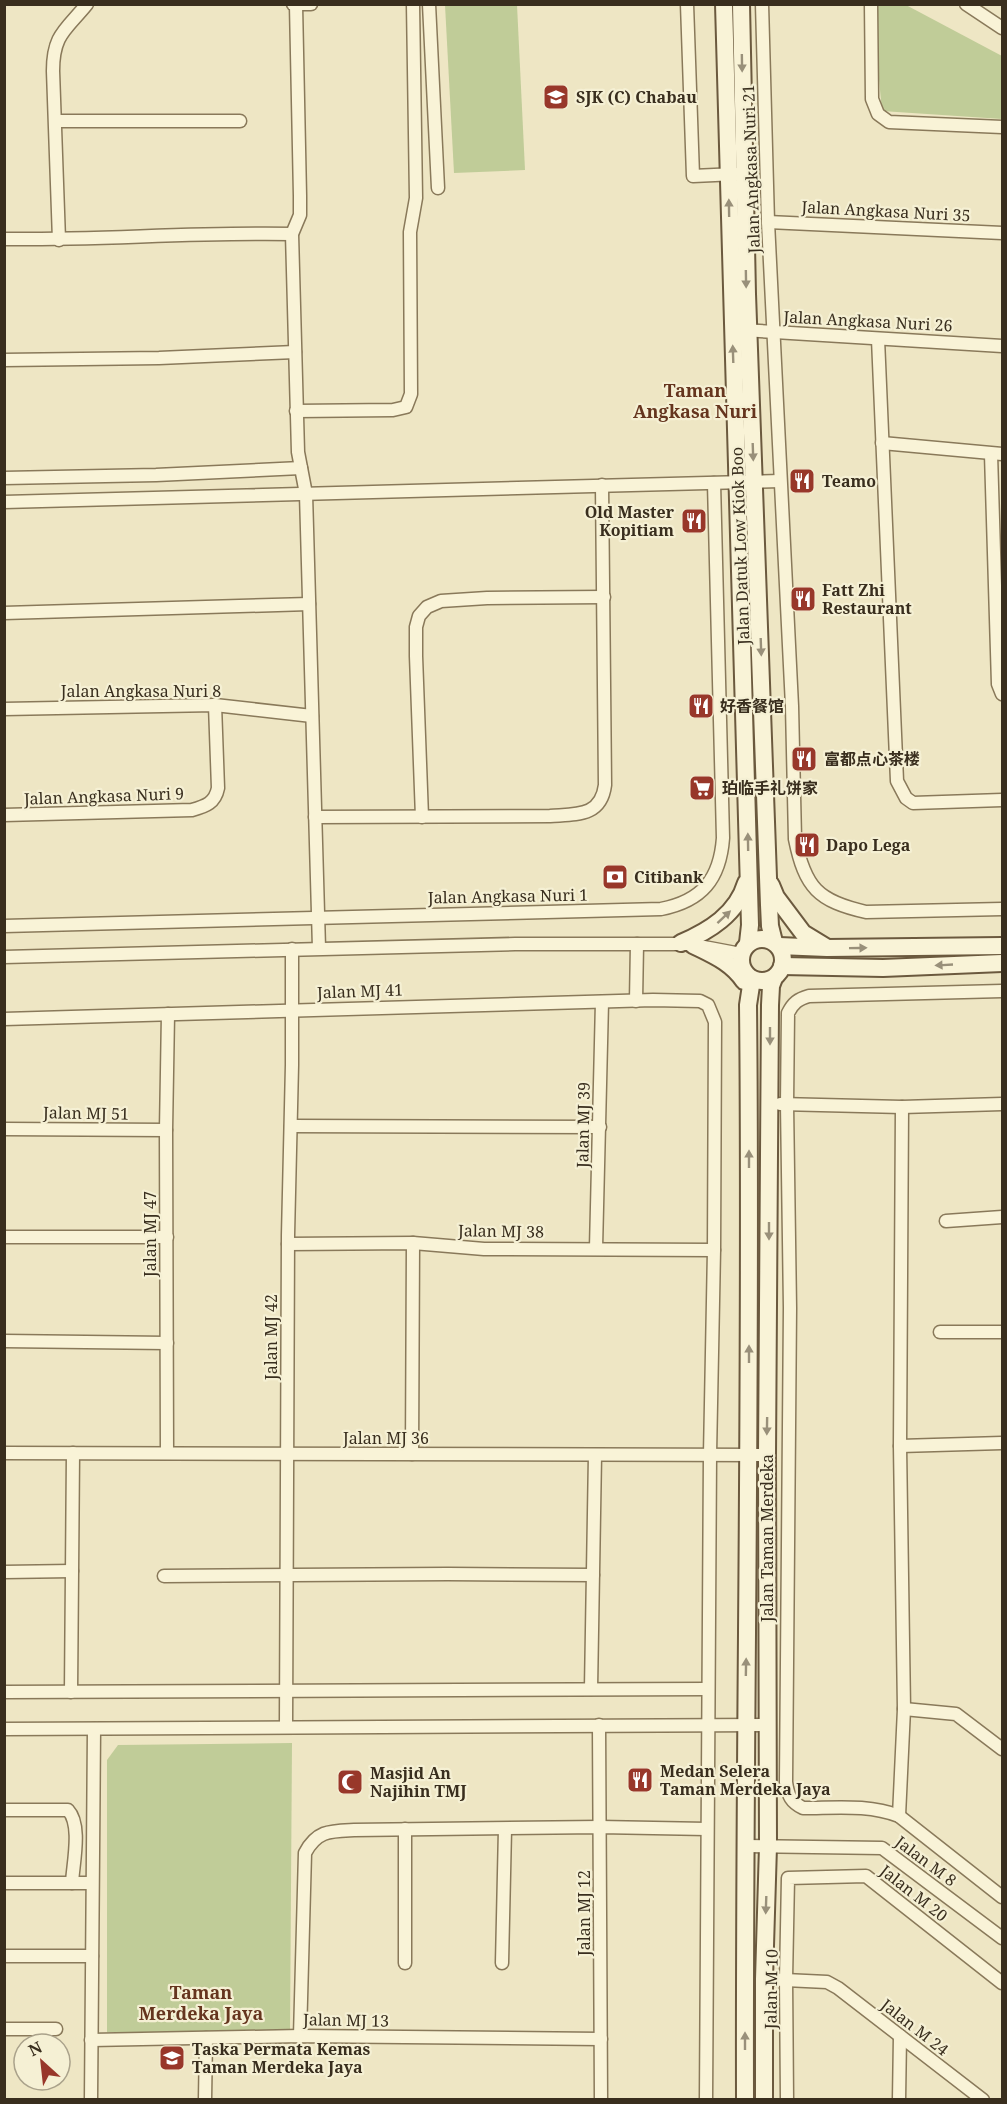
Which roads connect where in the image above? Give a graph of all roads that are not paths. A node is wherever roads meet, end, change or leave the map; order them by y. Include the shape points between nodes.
1 (87, 4) edge
2 (311, 4) edge
3 (413, 4) edge
4 (429, 4) edge
5 (687, 4) edge
6 (724, 4) edge
7 (741, 4) edge
8 (762, 4) edge
9 (871, 4) edge
10 (966, 4) edge
11 (295, 5) edge
12 (1002, 28) edge
13 (240, 121) dead end
14 (56, 122) junction
15 (1002, 127) edge
16 (736, 174) junction
17 (438, 188) dead end
18 (768, 222) junction
19 (1002, 233) edge
20 (292, 234) junction
21 (4, 239) edge
22 (59, 240) junction
23 (740, 330) junction
24 (774, 332) junction
25 (878, 339) junction
26 (1002, 346) edge
27 (295, 352) junction
28 (4, 360) edge
29 (296, 411) junction
30 (882, 443) junction
31 (997, 454) edge
32 (301, 468) junction
33 (4, 478) edge
34 (780, 481) junction
35 (746, 482) junction
36 (714, 483) junction
37 (602, 486) junction
38 (306, 494) junction
39 (4, 502) edge
40 (998, 558) edge
41 (604, 597) junction
42 (309, 604) junction
43 (4, 614) edge
44 (1002, 694) edge
45 (214, 705) junction
46 (4, 709) edge
47 (312, 716) junction
48 (1002, 800) edge
49 (4, 815) edge
50 (315, 817) junction
51 (422, 817) junction
52 (749, 875) junction
53 (768, 876) junction
54 (1002, 909) edge
55 (318, 918) junction
56 (4, 926) edge
57 (637, 944) junction
58 (687, 944) junction
59 (776, 944) junction
60 (1002, 946) edge
61 (319, 948) junction
62 (828, 948) junction
63 (292, 949) junction
64 (745, 949) junction
65 (4, 957) edge
66 (1002, 963) edge
67 (831, 967) junction
68 (778, 972) junction
69 (752, 979) junction
70 (1002, 991) edge
71 (636, 1001) junction
72 (602, 1002) junction
73 (748, 1005) junction
74 (770, 1005) junction
75 (293, 1010) junction
76 (168, 1014) junction
77 (4, 1018) edge
78 (778, 1104) junction
79 (1002, 1104) edge
80 (902, 1107) junction
81 (291, 1126) junction
82 (600, 1127) junction
83 (4, 1129) edge
84 (166, 1130) junction
85 (1002, 1217) edge
86 (946, 1221) dead end
87 (4, 1237) edge
88 (167, 1237) junction
89 (413, 1243) junction
90 (288, 1244) junction
91 (596, 1248) junction
92 (714, 1250) junction
93 (940, 1332) dead end
94 (1002, 1332) edge
95 (4, 1341) edge
96 (167, 1343) junction
97 (1002, 1443) edge
98 (900, 1446) junction
99 (4, 1453) edge
100 (73, 1453) junction
101 (167, 1453) junction
102 (287, 1454) junction
103 (412, 1454) junction
104 (748, 1454) junction
105 (595, 1455) junction
106 (710, 1455) junction
107 (767, 1455) junction
108 (72, 1571) junction
109 (4, 1572) edge
110 (286, 1575) junction
111 (593, 1575) junction
112 (164, 1576) dead end
113 (591, 1689) junction
114 (708, 1689) junction
115 (286, 1691) junction
116 (4, 1692) edge
117 (71, 1692) junction
118 (904, 1709) junction
119 (599, 1725) junction
120 (708, 1725) junction
121 (745, 1725) junction
122 (768, 1725) junction
123 (286, 1726) junction
124 (4, 1729) edge
125 (94, 1729) junction
126 (1002, 1749) edge
127 (4, 1810) edge
128 (899, 1816) junction
129 (600, 1827) junction
130 (405, 1829) junction
131 (505, 1829) junction
132 (707, 1829) junction
133 (746, 1846) junction
134 (768, 1846) junction
135 (788, 1878) joint
136 (4, 1883) edge
137 (72, 1883) junction
138 (92, 1883) junction
139 (1002, 1897) edge
140 (1002, 1938) edge
141 (4, 1956) edge
142 (92, 1956) junction
143 (502, 1963) dead end
144 (405, 1964) dead end
145 (764, 1978) junction
146 (786, 1979) junction
147 (1002, 1983) edge
148 (4, 2029) edge
149 (56, 2029) dead end
150 (300, 2036) junction
151 (900, 2036) junction
152 (206, 2038) junction
153 (601, 2039) junction
154 (91, 2040) junction
155 (91, 2100) edge
156 (205, 2100) edge
157 (601, 2100) edge
158 (706, 2100) edge
159 (745, 2100) edge
160 (764, 2100) edge
161 (787, 2100) edge
162 (899, 2100) edge
163 (982, 2100) edge

1 - 14 street via 54,47
2 - 11 street
3 - 29 street via 416,198 410,232 410,401 406,407 393,410
4 - 17 street
5 - 16 street via 693,176
6 - 16 main road, Jalan Datuk Low Kiok Boo
7 -> 16 main road, Jalan Datuk Low Kiok Boo
8 - 18 street, Jalan Angkasa Nuri 21
9 - 15 street via 872,99 878,114 889,122
10 - 12 street
11 - 20 street via 300,215
13 - 14 street
14 - 22 street
16 - 23 main road, Jalan Datuk Low Kiok Boo
18 - 19 street, Jalan Angkasa Nuri 35
18 - 24 street, Jalan Angkasa Nuri 21
20 - 22 street
20 - 27 street
21 - 22 street
23 - 24 street, Jalan Angkasa Nuri 26
23 - 35 main road, Jalan Datuk Low Kiok Boo
24 - 25 street, Jalan Angkasa Nuri 26
24 - 34 street, Jalan Angkasa Nuri 21
25 - 26 street, Jalan Angkasa Nuri 26
25 - 30 street
27 - 28 street
27 - 29 street
29 - 32 street
30 - 31 street
30 - 48 street via 897,781 906,798 913,802
31 - 40 street
32 - 33 street
32 - 38 street
34 - 35 street
34 - 54 street, Jalan Angkasa Nuri 21 via 795,839 806,875 829,901 866,912
35 - 36 street
52 -> 35 main road, Jalan Datuk Low Kiok Boo
35 -> 53 main road, Jalan Datuk Low Kiok Boo
36 - 37 street
36 - 55 street, Jalan Angkasa Nuri 1 via 723,838 717,871 707,885 677,906 660,909
37 - 38 street
37 - 41 street
38 - 39 street
38 - 42 street
40 - 44 street via 998,684
41 - 51 street via 605,785 599,804 579,814
41 - 51 street via 441,601 419,616 416,657
42 - 43 street
42 - 47 street
45 - 46 street, Jalan Angkasa Nuri 8
45 - 47 street, Jalan Angkasa Nuri 8
45 - 49 street, Jalan Angkasa Nuri 9 via 218,788 211,804 192,810
47 - 50 street
50 - 51 street
50 - 55 street
58 -> 52 main road via 724,919 743,896
52 - 64 main road, Jalan Datuk Low Kiok Boo via 750,925
53 - 59 main road, Jalan Datuk Low Kiok Boo via 770,926
53 - 62 main road via 776,897 803,933
55 - 56 street, Jalan Angkasa Nuri 1
55 - 61 street
57 - 58 street
57 - 61 street
57 - 71 street
58 - 64 street
58 - 73 main road via 735,969 745,982
59 - 62 main road
59 - 64 main road via 758,938
59 - 68 main road via 782,952
62 -> 60 main road
61 - 63 street
63 - 65 street
63 - 75 street, Jalan MJ 42
64 - 69 main road via 742,969
66 -> 67 main road
67 - 68 main road
67 - 74 main road via 795,972 778,987
68 - 69 main road via 759,981
68 - 74 main road, Jalan Taman Merdeka via 771,986
69 - 73 main road, Jalan Taman Merdeka
70 - 78 street via 799,999 788,1013
71 - 72 street, Jalan MJ 41
71 - 92 street, Jalan MJ 41 via 700,1000 712,1010
72 - 75 street, Jalan MJ 41
72 - 82 street, Jalan MJ 39
104 -> 73 main road, Jalan Taman Merdeka
74 -> 78 main road, Jalan Taman Merdeka
75 - 76 street, Jalan MJ 41
75 - 81 street, Jalan MJ 42
76 - 77 street, Jalan MJ 41
76 - 84 street, Jalan MJ 47
78 - 80 street
78 -> 107 main road, Jalan Taman Merdeka
78 - 128 street via 790,1308 788,1794 803,1808 868,1808
79 - 80 street
80 - 98 street
81 - 82 street
81 - 90 street, Jalan MJ 42
82 - 91 street, Jalan MJ 39
83 - 84 street, Jalan MJ 51
84 - 88 street, Jalan MJ 47
85 - 86 street
87 - 88 street
88 - 96 street, Jalan MJ 47
89 - 90 street, Jalan MJ 38
89 - 91 street, Jalan MJ 38 via 484,1249
89 - 103 street
90 - 102 street, Jalan MJ 42
91 - 92 street, Jalan MJ 38
92 - 106 street
93 - 94 street
95 - 96 street
96 - 101 street, Jalan MJ 47
97 - 98 street
98 - 118 street
99 - 100 street, Jalan MJ 36
100 - 101 street, Jalan MJ 36
100 - 108 street
101 - 102 street, Jalan MJ 36
102 - 103 street, Jalan MJ 36
102 - 110 street, Jalan MJ 42
103 - 105 street, Jalan MJ 36
104 - 106 street, Jalan MJ 36
104 - 107 street, Jalan MJ 36
121 -> 104 main road, Jalan Taman Merdeka
105 - 106 street, Jalan MJ 36
105 - 111 street
106 - 114 street
107 - 122 main road, Jalan Taman Merdeka
108 - 109 street
108 - 117 street
110 - 111 street
110 - 112 street
110 - 115 street, Jalan MJ 42
111 - 113 street
113 - 114 street
113 - 115 street
114 - 120 street
115 - 117 street
115 - 123 street, Jalan MJ 42
116 - 117 street
118 - 126 street via 956,1714
118 - 128 street
119 - 120 street
119 - 123 street
119 - 129 street, Jalan MJ 12
120 - 121 street
120 - 132 street
121 - 122 street
121 - 133 main road, Jalan Taman Merdeka
122 - 134 main road, Jalan Taman Merdeka
123 - 125 street
124 - 125 street
125 - 138 street
127 - 137 street via 68,1810 74,1816
128 - 139 street
129 - 131 street
129 - 132 street
129 - 153 street, Jalan MJ 12
130 - 131 street
130 - 144 street
130 - 150 street via 329,1831 318,1836 305,1853
131 - 143 street
132 - 158 street
133 - 134 street, Jalan M 8
159 -> 133 main road, Jalan Taman Merdeka
134 - 140 street, Jalan M 8 via 882,1848
134 -> 145 main road, Jalan Taman Merdeka
135 - 146 street, Jalan M 10
135 - 147 street, Jalan M 20 via 866,1876
136 - 137 street
137 - 138 street
138 - 142 street
141 - 142 street
142 - 154 street
145 - 146 street
145 - 160 main road, Jalan Taman Merdeka
146 - 151 street, Jalan M 24 via 827,1982
146 - 161 street, Jalan M 10
148 - 149 street
150 - 152 street, Jalan MJ 13
150 - 153 street, Jalan MJ 13
151 - 162 street
151 - 163 street, Jalan M 24
152 - 154 street, Jalan MJ 13
152 - 156 street
153 - 157 street, Jalan MJ 12
154 - 155 street

